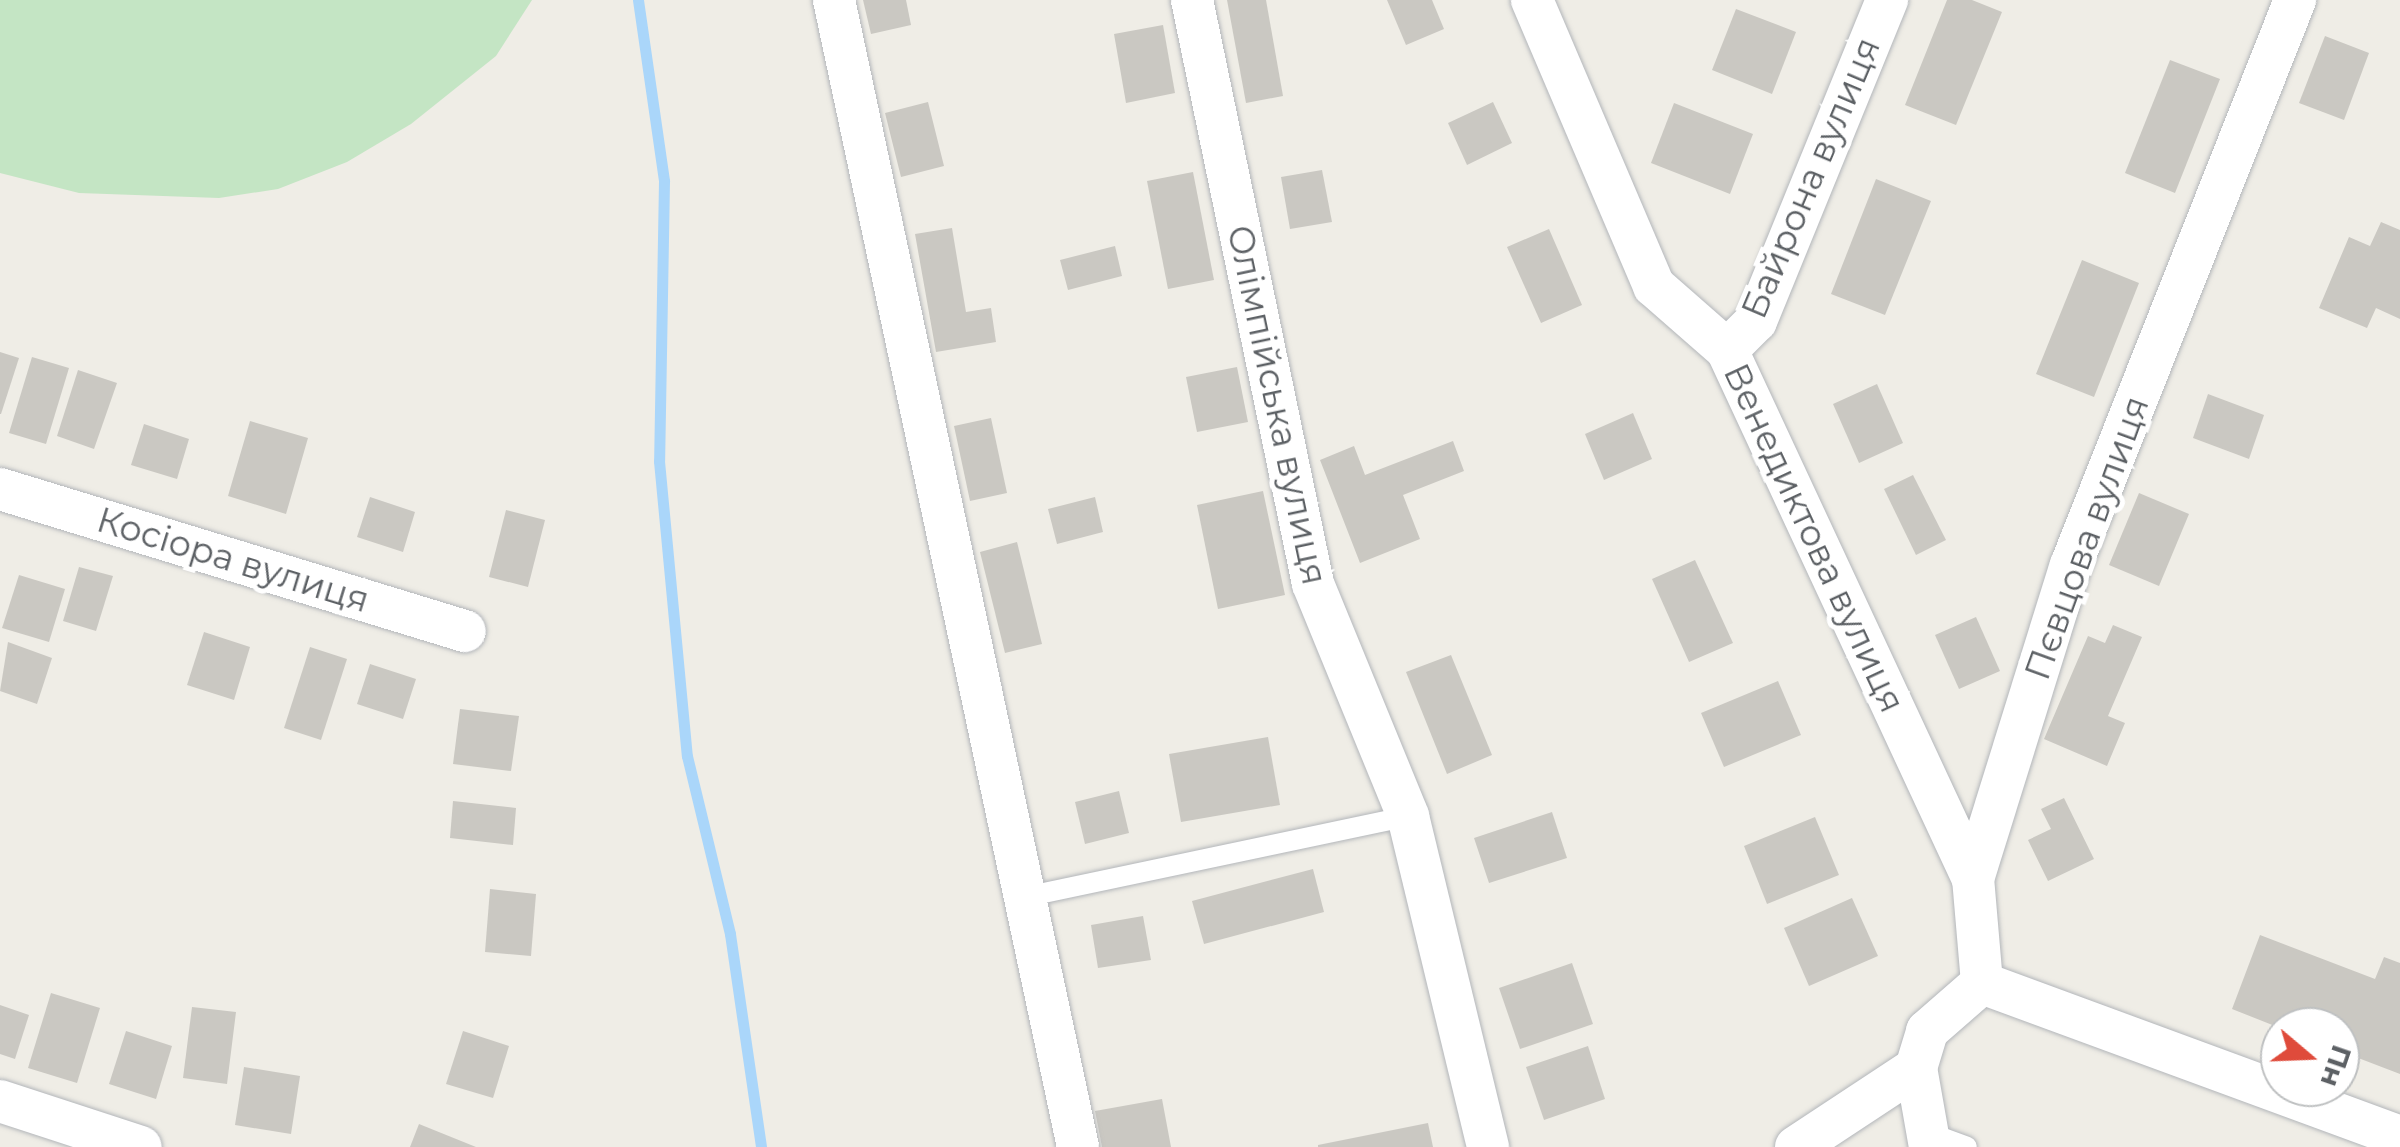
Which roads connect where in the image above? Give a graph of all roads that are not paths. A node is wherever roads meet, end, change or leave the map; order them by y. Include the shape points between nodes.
1 (834, 0) edge
2 (1192, 0) edge
3 (1532, 0) edge
4 (1887, 0) edge
5 (2296, 0) edge
6 (1727, 350) junction
7 (0, 488) edge
8 (466, 631) dead end
9 (1408, 816) junction
10 (1972, 878) junction
11 (1025, 898) junction
12 (1982, 982) junction
13 (1916, 1068) junction
14 (0, 1101) edge
15 (2400, 1137) edge
16 (1943, 1143) edge
17 (141, 1147) edge
18 (1078, 1147) edge
19 (1488, 1147) edge
20 (1796, 1147) edge

1 - 11 street
2 - 9 street, Олімпійська вулиця via 1312,584
3 - 6 street, Венедиктова вулиця via 1654,286
4 - 6 street, Байрона вулиця via 1756,321
5 - 10 street, Пєвцова вулиця via 2071,565
6 - 10 street, Венедиктова вулиця
7 - 8 street, Косіора вулиця
9 - 11 lane
9 - 19 street, Олімпійська вулиця
10 - 12 street, Пєвцова вулиця
11 - 18 street
12 - 13 street via 1927,1031
12 - 15 street
13 - 16 street
13 - 20 street
14 - 17 street

